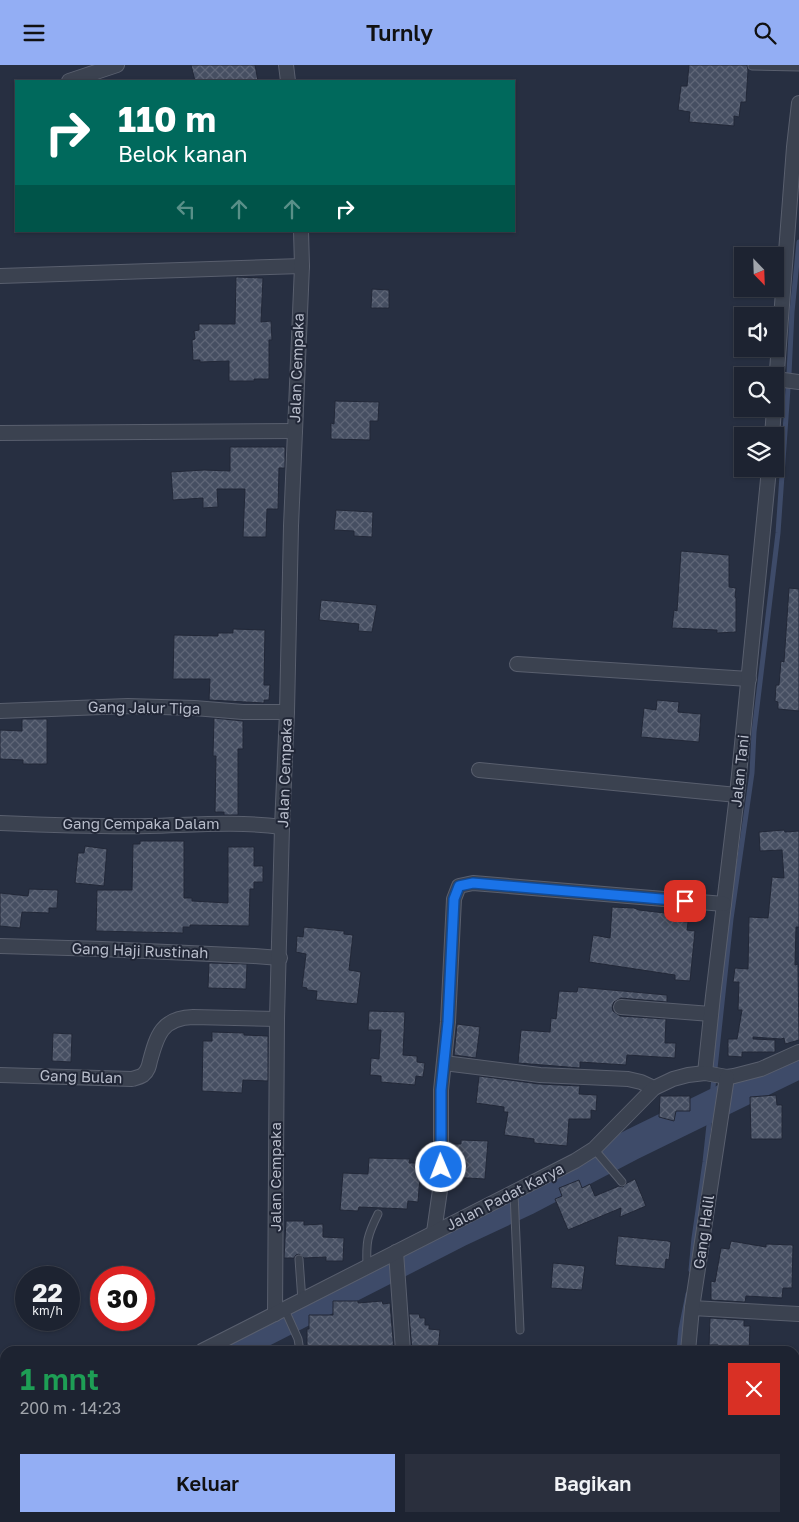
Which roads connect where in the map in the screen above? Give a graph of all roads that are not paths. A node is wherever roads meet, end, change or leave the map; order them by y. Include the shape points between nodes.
1 (117, 65) edge
2 (286, 65) edge
3 (752, 66) edge
4 (799, 67) edge
5 (72, 80) edge
6 (288, 80) edge
7 (799, 103) edge
8 (301, 232) edge
9 (302, 266) junction
10 (0, 276) edge
11 (781, 367) edge
12 (784, 380) edge
13 (799, 382) edge
14 (295, 431) junction
15 (0, 433) edge
16 (768, 477) edge
17 (517, 664) dead end
18 (749, 679) junction
19 (0, 711) edge
20 (287, 712) junction
21 (479, 770) dead end
22 (737, 795) junction
23 (0, 823) edge
24 (282, 827) junction
25 (724, 904) junction
26 (0, 946) edge
27 (280, 959) junction
28 (621, 1007) dead end
29 (711, 1014) junction
30 (277, 1019) junction
31 (799, 1052) edge
32 (444, 1063) junction
33 (0, 1075) edge
34 (717, 1077) junction
35 (654, 1088) junction
36 (597, 1152) junction
37 (622, 1182) dead end
38 (514, 1197) junction
39 (378, 1214) dead end
40 (434, 1232) junction
41 (396, 1251) junction
42 (299, 1259) dead end
43 (367, 1266) junction
44 (302, 1301) junction
45 (692, 1308) junction
46 (282, 1313) junction
47 (799, 1313) edge
48 (520, 1330) dead end
49 (213, 1346) edge
50 (299, 1346) edge
51 (403, 1346) edge
52 (688, 1346) edge

1 - 5 street
2 - 6 street
3 - 4 lane
7 - 11 street
8 - 9 street, Jalan Cempaka
9 - 10 street
9 - 14 street, Jalan Cempaka
12 - 13 street
14 - 15 street
14 - 20 street, Jalan Cempaka
16 - 18 street, Jalan Tani
17 - 18 street
18 - 22 street, Jalan Tani
19 - 20 street, Gang Jalur Tiga via 128,706
20 - 24 street, Jalan Cempaka
21 - 22 street
22 - 25 street, Jalan Tani
23 - 24 street, Gang Cempaka Dalam via 263,824
24 - 27 street, Jalan Cempaka
25 - 29 street, Jalan Tani
25 - 32 street via 473,883 459,886 454,899
26 - 27 street, Gang Haji Rustinah
27 - 30 street, Jalan Cempaka
28 - 29 street
29 - 34 street, Jalan Tani via 708,1056
30 - 33 street, Gang Bulan via 192,1017 170,1022 161,1030 148,1069 132,1079
30 - 46 street, Jalan Cempaka
31 - 34 street, Jalan Padat Karya via 761,1069
32 - 35 street via 540,1075 628,1079
32 - 40 street via 440,1121 441,1183
34 - 35 street, Jalan Padat Karya via 688,1075
34 - 45 street, Gang Halil via 721,1113
35 - 36 street, Jalan Padat Karya
36 - 37 lane
36 - 38 street, Jalan Padat Karya via 575,1161
38 - 40 street, Jalan Padat Karya
38 - 48 lane
39 - 43 lane via 366,1241
40 - 41 street, Jalan Padat Karya
41 - 43 street, Jalan Padat Karya
41 - 51 street
42 - 44 lane
43 - 44 street, Jalan Padat Karya
44 - 46 street, Jalan Padat Karya
45 - 47 street
45 - 52 street, Gang Halil
46 - 49 street, Jalan Padat Karya
46 - 50 lane via 292,1326

